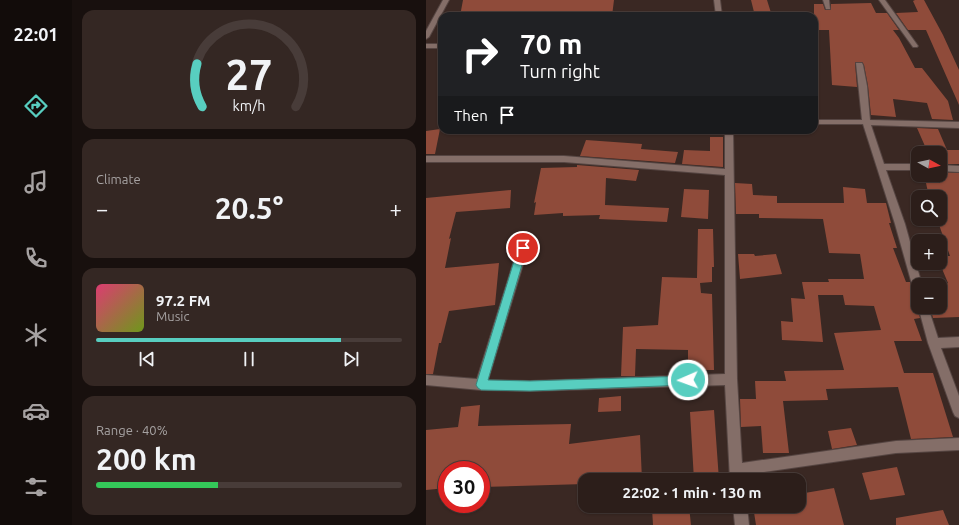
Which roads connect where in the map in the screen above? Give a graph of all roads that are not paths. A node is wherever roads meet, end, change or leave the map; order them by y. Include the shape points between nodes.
1 (446, 0) edge
2 (717, 0) edge
3 (826, 0) edge
4 (882, 0) edge
5 (828, 8) dead end
6 (439, 12) edge
7 (718, 12) edge
8 (438, 13) edge
9 (428, 30) edge
10 (426, 37) edge
11 (426, 46) edge
12 (438, 46) edge
13 (916, 46) dead end
14 (859, 65) dead end
15 (818, 122) edge
16 (866, 122) junction
17 (959, 125) edge
18 (729, 134) edge
19 (426, 159) edge
20 (881, 167) junction
21 (911, 167) edge
22 (947, 168) edge
23 (959, 169) edge
24 (730, 172) junction
25 (523, 248) dead end
26 (915, 278) edge
27 (925, 314) edge
28 (959, 342) edge
29 (934, 343) junction
30 (731, 379) junction
31 (426, 380) edge
32 (481, 385) junction
33 (959, 412) edge
34 (959, 444) edge
35 (736, 473) edge
36 (747, 473) edge
37 (741, 513) edge
38 (742, 525) edge

1 - 6 street
2 - 7 street
3 - 5 street
4 - 13 street
8 - 9 street
9 - 10 street
11 - 12 street
14 - 16 street
15 - 16 street
16 - 17 street
16 - 20 street
18 - 24 street
19 - 24 street via 564,159
20 - 21 street
20 - 26 street
22 - 23 street
24 - 30 street
25 - 32 street
27 - 29 street
28 - 29 street
29 - 33 street
30 - 32 street via 530,386
30 - 35 street
31 - 32 street
34 - 36 street via 896,447
37 - 38 street

